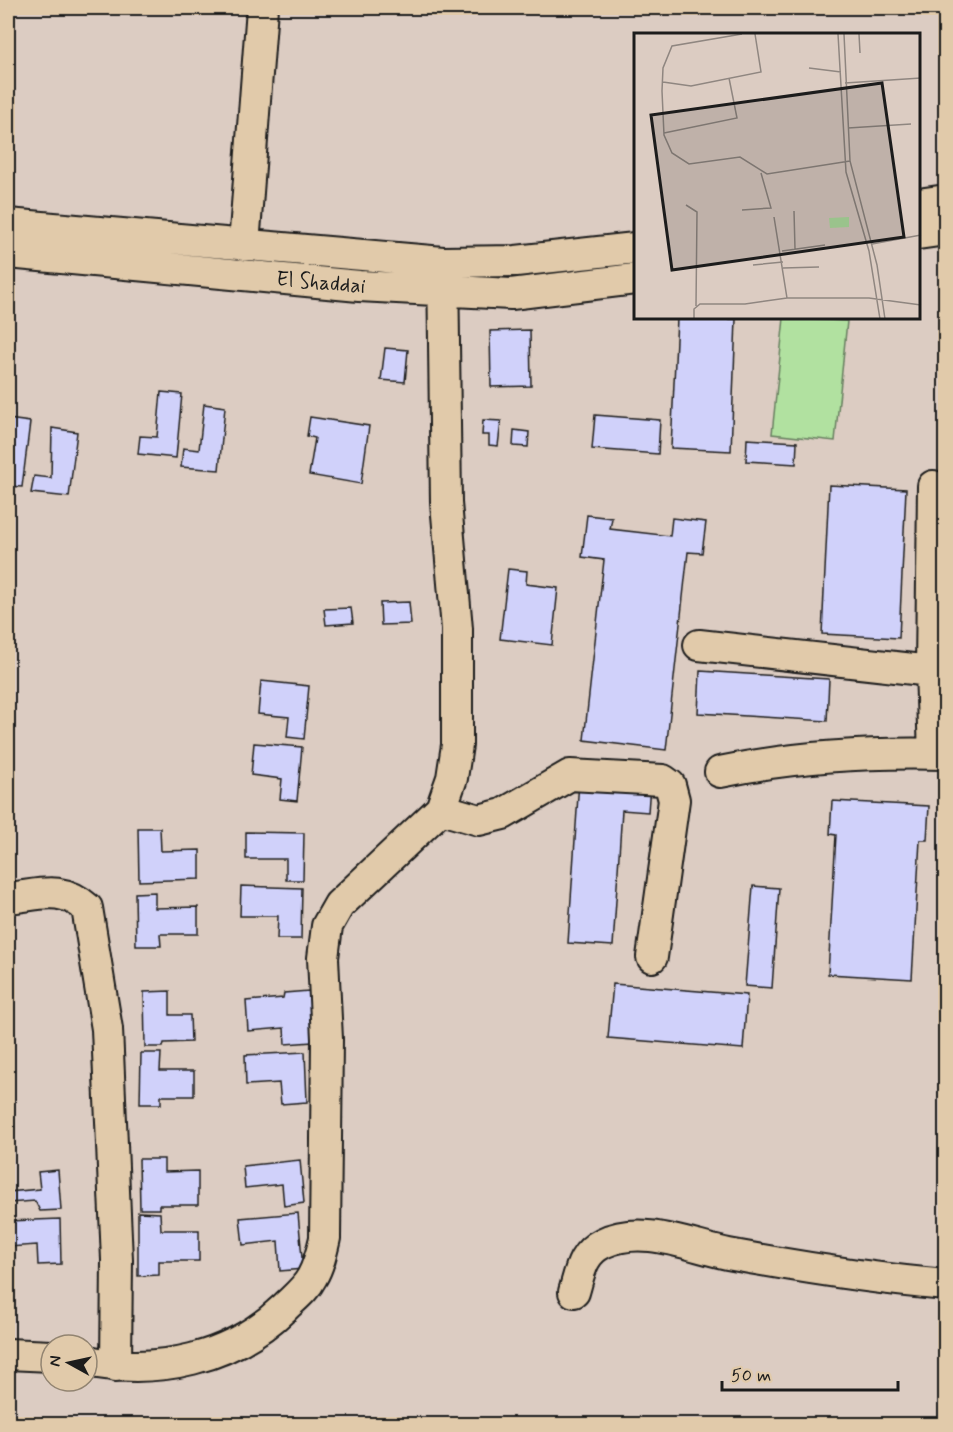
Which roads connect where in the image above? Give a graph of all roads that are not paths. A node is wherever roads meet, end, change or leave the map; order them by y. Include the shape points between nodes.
1 (262, 8) edge
2 (945, 200) edge
3 (920, 204) edge
4 (8, 224) edge
5 (945, 230) edge
6 (920, 234) edge
7 (244, 245) junction
8 (634, 248) edge
9 (8, 253) edge
10 (443, 262) junction
11 (634, 279) edge
12 (444, 292) junction
13 (933, 486) dead end
14 (699, 645) dead end
15 (931, 671) junction
16 (940, 754) edge
17 (720, 772) dead end
18 (441, 809) junction
19 (8, 898) edge
20 (652, 957) dead end
21 (945, 1285) edge
22 (574, 1292) dead end
23 (8, 1354) edge
24 (39, 1355) edge
25 (101, 1364) edge

1 - 7 street
2 - 3 street
4 - 7 street
5 - 6 street
7 - 10 street
8 - 10 street via 516,261
9 - 12 street, El Shaddai
10 - 12 street
11 - 12 street, El Shaddai via 511,294
12 - 18 street via 446,503 457,629 457,745 452,778
13 - 15 street
14 - 15 street
15 - 16 street
16 - 17 street via 878,752 821,756 770,761
18 - 20 street via 479,820 495,816 570,775 663,780 670,785 674,800
18 - 25 street via 339,905 327,926 323,958 327,1039 326,1238 312,1278 269,1321 217,1352 186,1361
19 - 25 street via 62,892 87,908 107,1029 117,1260
21 - 22 street via 726,1253 681,1240 625,1236 602,1243 585,1256
23 - 24 street

